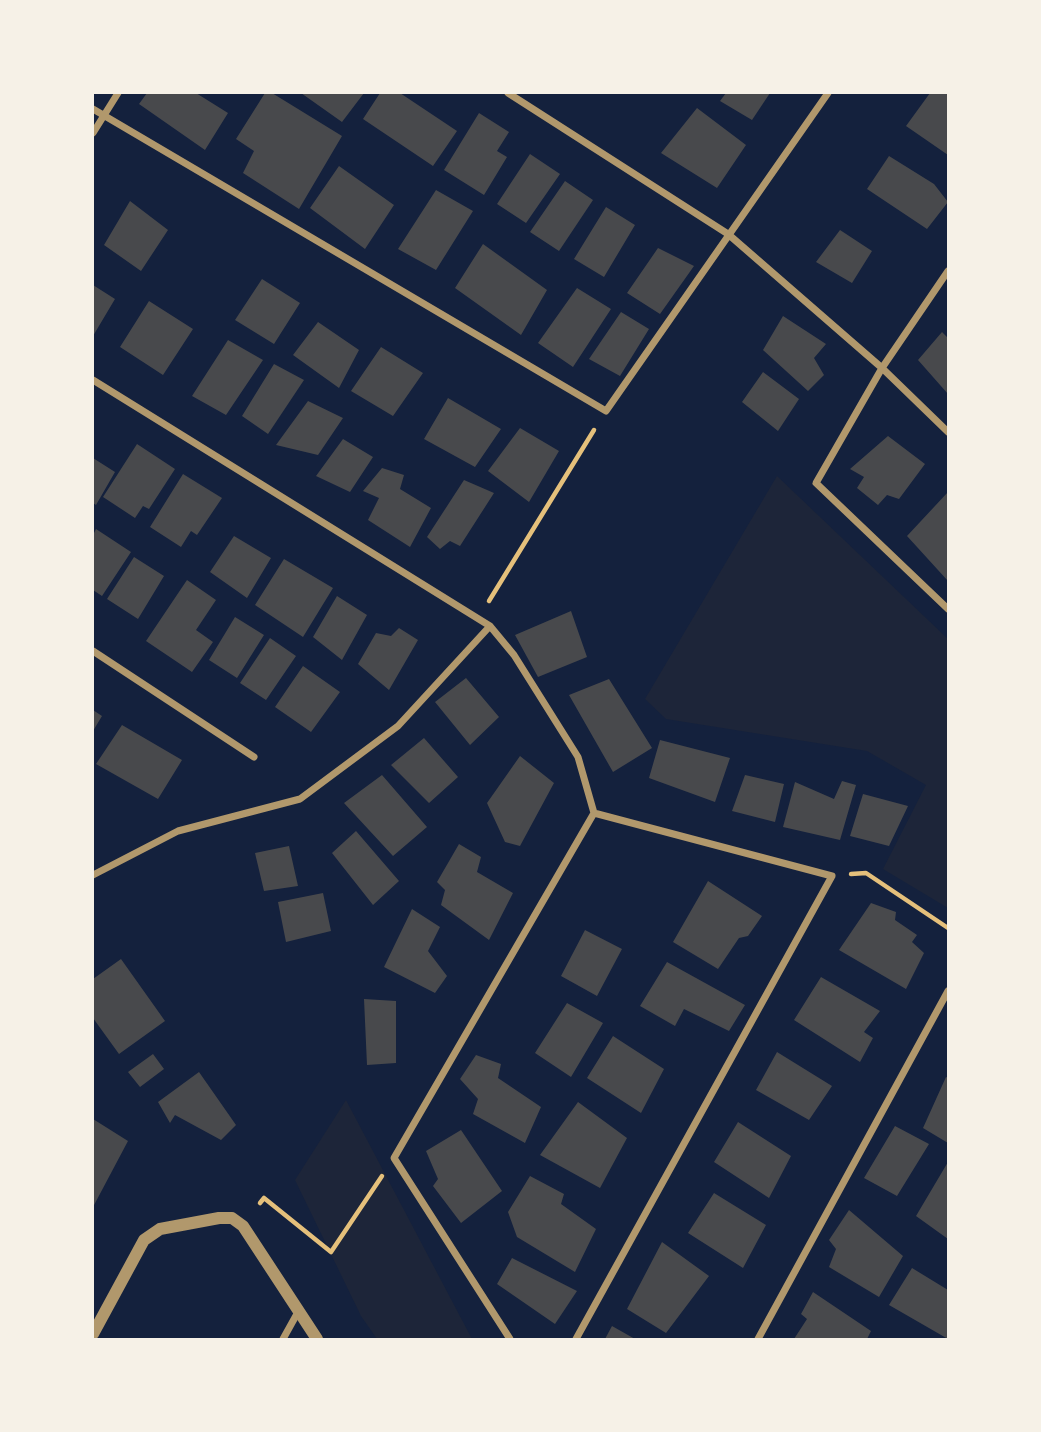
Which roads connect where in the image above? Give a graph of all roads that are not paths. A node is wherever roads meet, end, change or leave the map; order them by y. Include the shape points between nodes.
1 (118, 93) edge
2 (508, 93) edge
3 (828, 93) edge
4 (93, 110) edge
5 (104, 116) junction
6 (93, 133) edge
7 (728, 234) junction
8 (948, 271) edge
9 (882, 368) junction
10 (93, 380) edge
11 (948, 432) edge
12 (948, 609) edge
13 (490, 625) junction
14 (93, 651) edge
15 (254, 757) dead end
16 (594, 813) junction
17 (93, 876) edge
18 (948, 991) edge
19 (298, 1312) junction
20 (93, 1334) edge
21 (283, 1339) edge
22 (317, 1339) edge
23 (510, 1339) edge
24 (576, 1339) edge
25 (758, 1339) edge

1 - 5 street
2 - 7 street
3 - 7 street
4 - 5 street
5 - 6 street
5 - 7 street via 606,411
7 - 9 street
8 - 9 street
9 - 11 street
9 - 12 street via 816,483
10 - 13 street
13 - 16 street via 578,757
13 - 17 street via 398,726 300,799 178,831
14 - 15 street
16 - 23 street via 394,1158
16 - 24 street via 832,876
18 - 25 street
19 - 20 street via 243,1226 233,1218 219,1217 160,1229 144,1240
19 - 21 street
19 - 22 street

